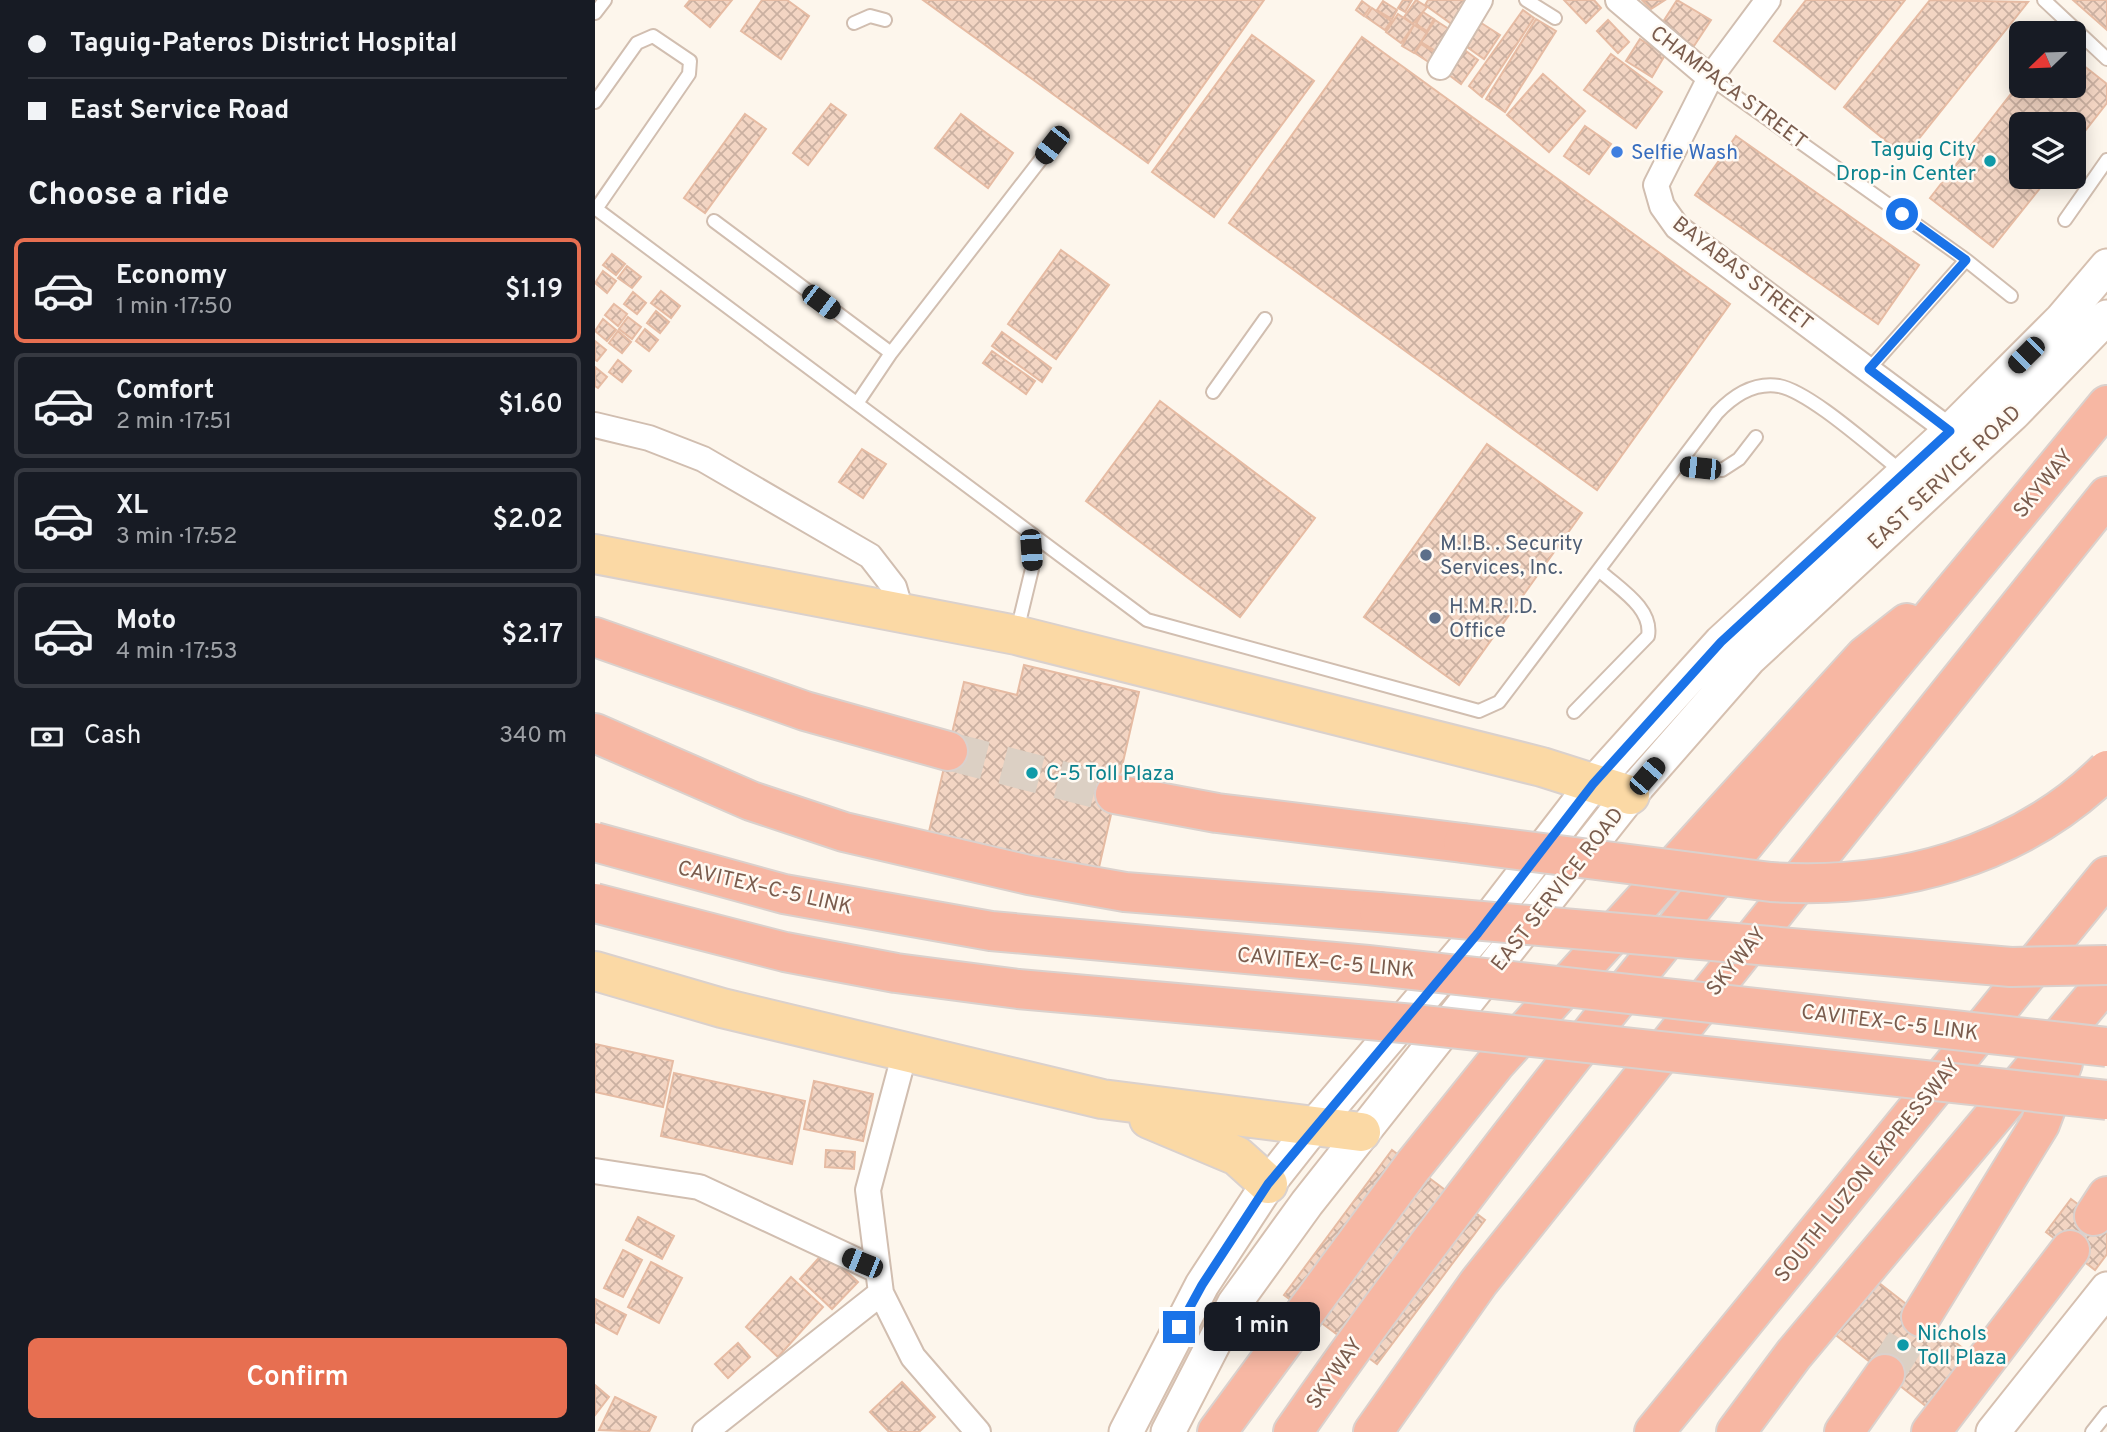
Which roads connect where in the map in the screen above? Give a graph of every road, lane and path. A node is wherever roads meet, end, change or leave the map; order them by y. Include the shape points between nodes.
1 (605, 0) edge
2 (1480, 0) edge
3 (1526, 0) edge
4 (1618, 0) edge
5 (1768, 0) edge
6 (2044, 0) edge
7 (595, 13) edge
8 (1555, 18) dead end
9 (885, 20) dead end
10 (854, 23) dead end
11 (2107, 59) edge
12 (1440, 67) dead end
13 (1710, 78) junction
14 (595, 102) edge
15 (1052, 145) dead end
16 (2107, 160) edge
17 (595, 209) edge
18 (2065, 220) dead end
19 (714, 221) dead end
20 (1966, 260) junction
21 (2107, 266) edge
22 (2011, 296) dead end
23 (1265, 319) dead end
24 (2086, 325) edge
25 (891, 353) junction
26 (1869, 369) junction
27 (1213, 392) dead end
28 (858, 402) junction
29 (2107, 405) edge
30 (595, 425) edge
31 (1950, 431) junction
32 (1756, 437) dead end
33 (1678, 465) junction
34 (1914, 485) junction
35 (2107, 496) edge
36 (1029, 532) junction
37 (595, 554) edge
38 (1599, 571) junction
39 (1953, 594) junction
40 (901, 611) junction
41 (1016, 635) junction
42 (595, 637) edge
43 (1574, 712) dead end
44 (595, 733) edge
45 (948, 751) tunnel mouth
46 (2107, 770) edge
47 (1593, 784) junction
48 (1115, 794) tunnel mouth
49 (1630, 795) junction
50 (595, 842) edge
51 (2107, 876) edge
52 (595, 903) edge
53 (2107, 965) edge
54 (595, 971) edge
55 (2095, 995) edge
56 (2107, 1047) edge
57 (905, 1052) junction
58 (1102, 1099) junction
59 (2107, 1100) edge
60 (1313, 1128) junction
61 (1361, 1132) junction
62 (595, 1171) edge
63 (1268, 1184) junction
64 (2070, 1251) dead end
65 (879, 1281) junction
66 (2107, 1289) edge
67 (1921, 1317) tunnel mouth
68 (1885, 1374) tunnel mouth
69 (2107, 1413) edge
70 (968, 1428) edge
71 (705, 1432) edge
72 (1126, 1432) edge
73 (1168, 1432) edge
74 (1217, 1432) edge
75 (1293, 1432) edge
76 (1373, 1432) edge
77 (1654, 1432) edge
78 (1736, 1432) edge
79 (1844, 1432) edge
80 (1931, 1432) edge
81 (1993, 1432) edge
82 (2092, 1432) edge

1 - 7 lane
2 - 12 street
3 - 8 lane
4 - 13 street, CHAMPACA STREET
5 - 13 street, BAYABAS STREET
6 - 11 lane
9 - 10 lane via 870,16
13 - 20 lane, CHAMPACA STREET
13 - 26 street, BAYABAS STREET via 1656,185 1662,206 1677,227
14 - 17 lane via 644,38 653,36 690,61 689,74
15 - 25 lane
16 - 18 lane
17 - 28 lane
19 - 25 lane
20 - 22 lane, CHAMPACA STREET
20 - 26 lane
21 - 24 main road, EAST SERVICE ROAD
23 - 27 lane
24 - 31 main road, EAST SERVICE ROAD
24 - 34 main road, EAST SERVICE ROAD via 2013,414
25 - 28 lane
26 - 31 street, BAYABAS STREET
28 - 36 lane
29 - 39 highway, SKYWAY
30 - 40 street via 703,459 870,556 894,587
31 - 34 main road, EAST SERVICE ROAD
32 - 33 lane via 1739,459 1722,470
33 - 34 lane via 1733,395 1779,386 1818,405
33 - 38 lane
34 - 47 main road, EAST SERVICE ROAD via 1721,642
34 - 49 main road, EAST SERVICE ROAD via 1748,659
35 - 76 highway, SKYWAY via 1479,1282
36 - 38 lane via 1147,620 1479,711 1499,702
36 - 41 lane via 1032,569
37 - 40 main road
38 - 43 lane via 1646,614 1650,625 1648,636
39 - 74 highway, SKYWAY via 1865,656 1495,1064 1413,1166
39 - 75 highway, SKYWAY via 1559,1073 1352,1346
40 - 41 main road
41 - 47 main road
42 - 45 highway via 817,715
44 - 53 highway, bridge via 751,801 844,832 1125,892 2011,967
46 - 48 highway, bridge via 2073,800 1992,847 1931,870 1866,881 1806,884 1217,813
47 - 49 main road
47 - 60 main road, EAST SERVICE ROAD via 1478,933
49 - 61 main road, EAST SERVICE ROAD via 1507,955
50 - 56 highway, CAVITEX–C-5 LINK, bridge via 784,894 991,931 1437,972
51 - 77 highway, SOUTH LUZON EXPRESSWAY
52 - 59 highway, bridge via 825,960 1018,989 1414,1024
54 - 57 main road via 722,1008
55 - 67 highway via 2040,1124
55 - 78 highway via 1794,1354
57 - 58 main road
57 - 65 street via 869,1190
58 - 60 main road
58 - 63 main road via 1237,1156
60 - 61 main road
60 - 63 main road, EAST SERVICE ROAD
61 - 73 main road, EAST SERVICE ROAD via 1234,1304
62 - 65 street via 699,1187
63 - 72 main road, EAST SERVICE ROAD via 1202,1285
64 - 80 highway
65 - 70 street via 913,1357
65 - 71 street
66 - 81 main road
68 - 79 highway
69 - 82 lane

